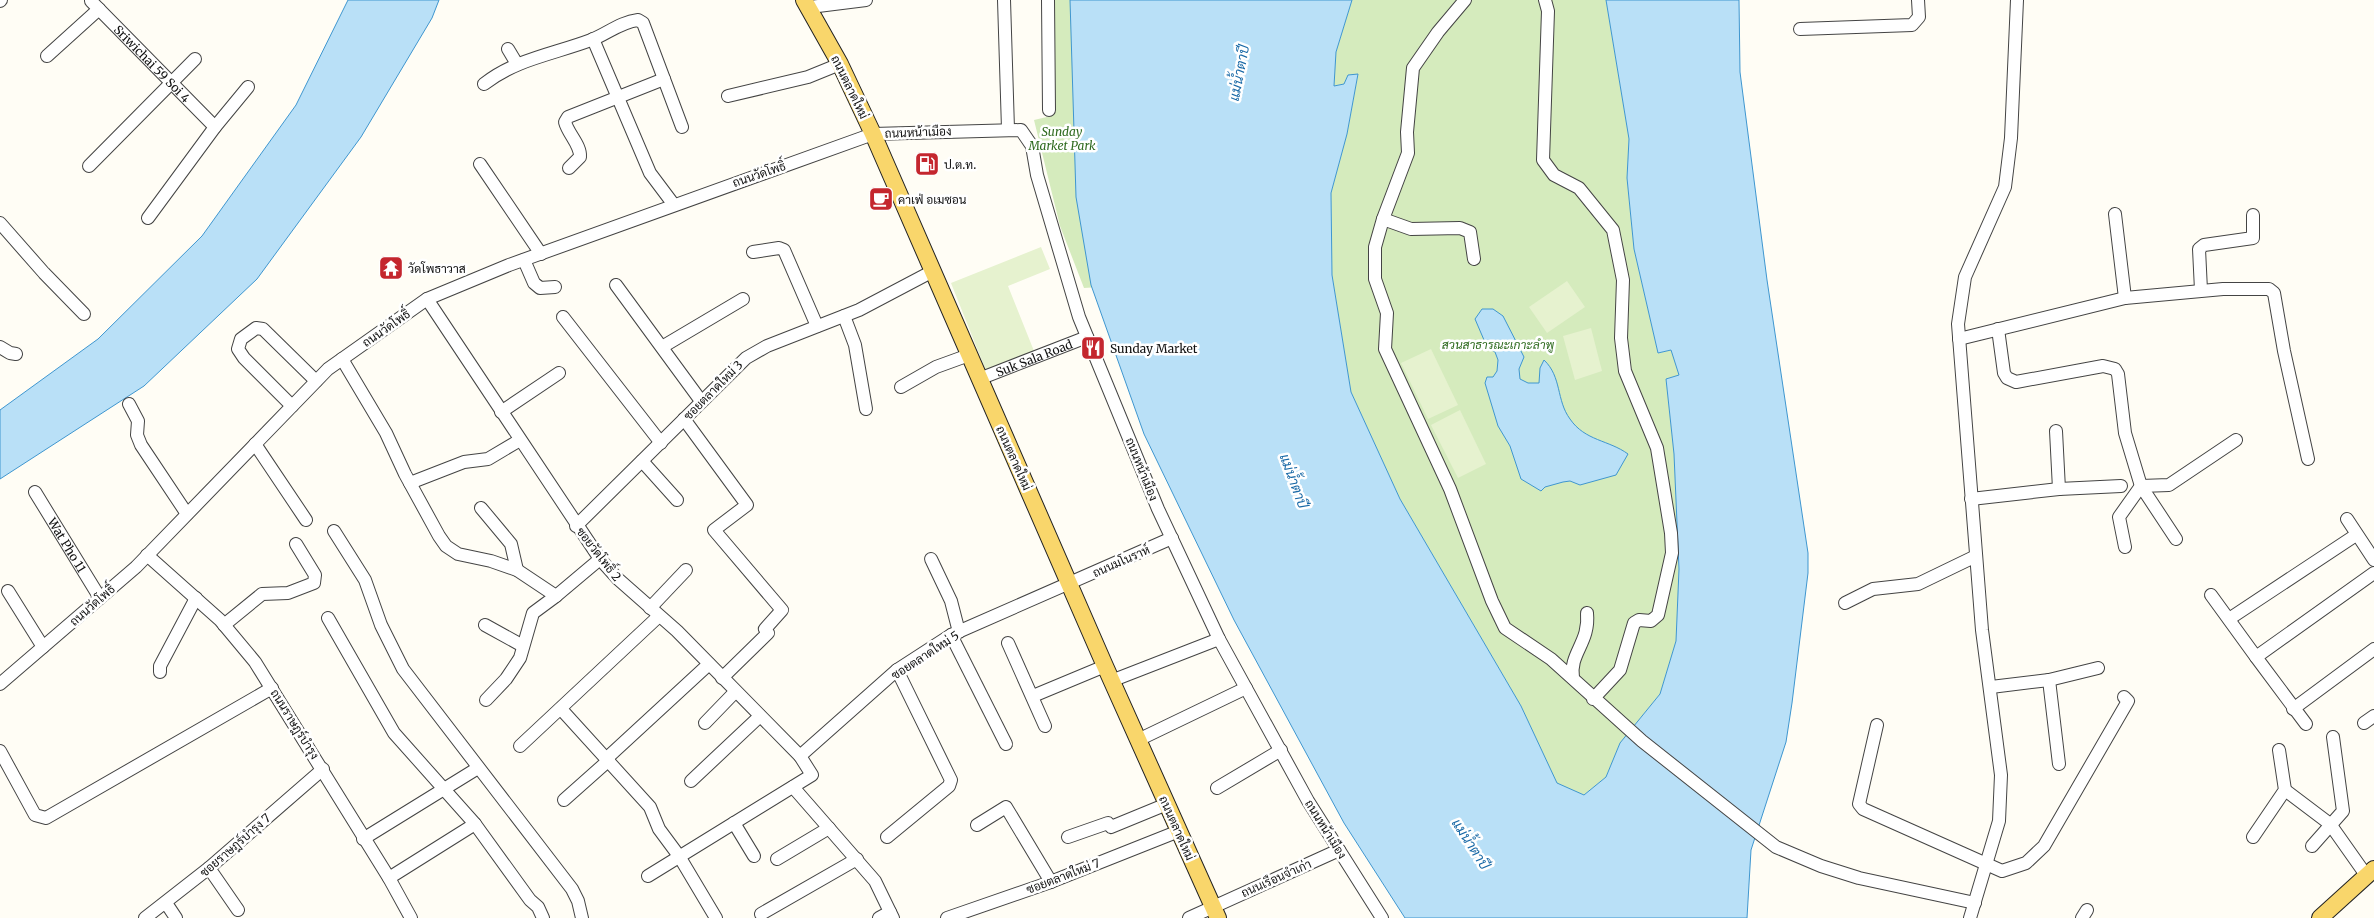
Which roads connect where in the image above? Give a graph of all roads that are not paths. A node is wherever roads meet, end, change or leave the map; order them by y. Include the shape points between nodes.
1 (866, 0) edge
2 (1004, 0) edge
3 (1048, 0) edge
4 (1465, 0) edge
5 (1545, 0) edge
6 (1918, 0) edge
7 (2017, 0) edge
8 (807, 4) edge
9 (95, 5) edge
10 (1800, 29) dead end
11 (593, 40) junction
12 (508, 49) dead end
13 (47, 56) dead end
14 (195, 59) dead end
15 (517, 64) junction
16 (840, 64) junction
17 (664, 79) junction
18 (172, 84) junction
19 (484, 84) dead end
20 (248, 87) dead end
21 (728, 96) dead end
22 (618, 98) junction
23 (1049, 110) dead end
24 (215, 127) junction
25 (682, 127) dead end
26 (1008, 129) junction
27 (873, 134) junction
28 (480, 164) dead end
29 (89, 166) dead end
30 (569, 168) dead end
31 (674, 205) junction
32 (2115, 214) dead end
33 (2253, 215) dead end
34 (148, 218) dead end
35 (1382, 219) junction
36 (0, 223) edge
37 (753, 252) dead end
38 (540, 254) junction
39 (1474, 259) dead end
40 (524, 260) junction
41 (933, 272) junction
42 (616, 285) dead end
43 (555, 287) dead end
44 (2201, 290) junction
45 (427, 298) junction
46 (2125, 298) junction
47 (743, 299) dead end
48 (84, 314) dead end
49 (844, 316) junction
50 (563, 317) dead end
51 (817, 326) junction
52 (1998, 329) junction
53 (1087, 336) junction
54 (1959, 339) junction
55 (0, 347) edge
56 (662, 348) junction
57 (16, 354) dead end
58 (969, 355) junction
59 (342, 359) junction
60 (559, 373) dead end
61 (979, 379) junction
62 (316, 381) junction
63 (901, 387) dead end
64 (701, 401) junction
65 (129, 404) dead end
66 (292, 406) junction
67 (866, 409) dead end
68 (501, 412) junction
69 (684, 420) junction
70 (2056, 431) dead end
71 (520, 440) junction
72 (2236, 440) dead end
73 (661, 442) junction
74 (255, 444) junction
75 (2308, 459) dead end
76 (642, 461) junction
77 (410, 483) junction
78 (2121, 486) dead end
79 (2141, 486) junction
80 (2059, 489) junction
81 (35, 492) dead end
82 (1971, 499) junction
83 (677, 500) dead end
84 (481, 508) dead end
85 (187, 514) junction
86 (2347, 519) dead end
87 (306, 520) dead end
88 (576, 526) junction
89 (334, 531) dead end
90 (2356, 535) junction
91 (1172, 538) junction
92 (2176, 539) dead end
93 (296, 544) dead end
94 (2125, 547) dead end
95 (147, 555) junction
96 (1976, 556) junction
97 (600, 559) junction
98 (931, 559) dead end
99 (2374, 560) edge
100 (517, 570) junction
101 (686, 570) dead end
102 (2374, 573) edge
103 (1069, 584) junction
104 (8, 591) dead end
105 (2211, 594) dead end
106 (556, 596) junction
107 (100, 598) junction
108 (196, 598) junction
109 (1845, 603) dead end
110 (655, 612) junction
111 (1587, 613) dead end
112 (328, 618) dead end
113 (2229, 619) junction
114 (224, 624) junction
115 (485, 625) dead end
116 (955, 634) junction
117 (1219, 639) junction
118 (1008, 643) dead end
119 (523, 646) junction
120 (44, 647) junction
121 (2374, 649) edge
122 (2256, 657) junction
123 (709, 664) junction
124 (2098, 668) dead end
125 (898, 670) junction
126 (160, 672) dead end
127 (1108, 674) junction
128 (722, 678) junction
129 (1573, 678) junction
130 (1, 680) edge
131 (2049, 680) junction
132 (1991, 687) junction
133 (272, 688) junction
134 (1246, 688) junction
135 (735, 692) junction
136 (1033, 696) junction
137 (2124, 697) dead end
138 (1593, 699) junction
139 (486, 700) dead end
140 (561, 709) junction
141 (2293, 709) junction
142 (760, 716) junction
143 (705, 723) dead end
144 (2306, 724) dead end
145 (1877, 725) dead end
146 (1044, 726) dead end
147 (2333, 737) dead end
148 (1138, 740) junction
149 (1006, 744) dead end
150 (520, 746) dead end
151 (1281, 750) junction
152 (2279, 750) dead end
153 (0, 751) edge
154 (800, 756) junction
155 (608, 759) junction
156 (2059, 764) dead end
157 (478, 768) junction
158 (323, 769) junction
159 (691, 781) dead end
160 (793, 787) junction
161 (1217, 788) dead end
162 (446, 789) junction
163 (2285, 790) junction
164 (564, 800) dead end
165 (1167, 804) junction
166 (734, 823) junction
167 (475, 824) junction
168 (2330, 824) junction
169 (977, 825) dead end
170 (829, 828) junction
171 (1179, 831) junction
172 (887, 837) dead end
173 (1068, 837) dead end
174 (2253, 837) dead end
175 (363, 839) junction
176 (2312, 846) dead end
177 (1339, 850) junction
178 (679, 856) junction
179 (754, 856) dead end
180 (777, 859) dead end
181 (857, 859) junction
182 (1985, 864) junction
183 (209, 868) junction
184 (2370, 872) edge
185 (648, 876) dead end
186 (389, 878) junction
187 (1051, 882) junction
188 (166, 903) junction
189 (1975, 904) junction
190 (238, 910) dead end
191 (1215, 912) edge
192 (762, 914) dead end
193 (887, 916) edge
194 (146, 918) edge
195 (176, 918) edge
196 (411, 918) edge
197 (543, 918) edge
198 (582, 918) edge
199 (716, 918) edge
200 (947, 918) edge
201 (1189, 918) edge
202 (1382, 918) edge
203 (1970, 918) edge
204 (2320, 918) edge

1 - 8 street
2 - 26 street
3 - 23 street
4 - 35 street via 1413,68 1408,153
5 - 138 street via 1548,11 1542,160 1554,175 1579,188 1613,230 1623,280 1621,338 1625,370 1657,448 1671,533 1672,553 1659,613 1655,619 1634,623 1620,670
6 - 10 street via 1919,17 1912,25
7 - 54 street via 2011,138 2005,187 1965,277
8 - 16 main road, ถนนตลาดใหม่
9 - 13 street
9 - 18 street, Sriwichai 59 Soi 4
11 - 15 street
11 - 17 street via 628,21 638,20 643,23
11 - 22 street
12 - 15 street
14 - 18 street
15 - 19 street via 498,72
16 - 21 street via 808,77
16 - 27 main road, ถนนตลาดใหม่
17 - 22 street
17 - 25 street
18 - 24 street, Sriwichai 59 Soi 4
18 - 29 street
20 - 24 street
22 - 30 street via 568,117 566,128 580,152 580,157
22 - 31 street via 650,173
24 - 34 street
26 - 27 street, ถนนหน้าเมือง
26 - 53 street, ถนนหน้าเมือง via 1021,130 1032,146 1040,185
27 - 31 street, ถนนวัดโพธิ์
27 - 41 main road, ถนนตลาดใหม่
28 - 38 street
31 - 38 street, ถนนวัดโพธิ์
32 - 46 street
33 - 44 street via 2253,238 2204,245 2199,249
35 - 39 street via 1411,229 1435,227 1470,232
35 - 129 street via 1375,247 1375,279 1387,313 1385,349 1450,489 1505,628
36 - 48 street
37 - 51 street via 784,250
38 - 40 street, ถนนวัดโพธิ์
40 - 43 street via 534,283 540,288
40 - 45 street, ถนนวัดโพธิ์
41 - 49 street, ซอยตลาดใหม่ 3
41 - 58 main road, ถนนตลาดใหม่
42 - 56 street
44 - 46 street
44 - 75 street via 2266,288 2274,293
45 - 59 street, ถนนวัดโพธิ์
45 - 68 street, ซอยวัดโพธิ์ 2
46 - 52 street
47 - 56 street
49 - 51 street, ซอยตลาดใหม่ 3
49 - 67 street via 855,345
50 - 73 street
51 - 64 street, ซอยตลาดใหม่ 3 via 746,358
52 - 54 street
52 - 79 street via 2004,373 2016,382 2108,365 2115,369 2125,433
53 - 61 street, Suk Sala Road
53 - 91 street, ถนนหน้าเมือง
54 - 82 street
55 - 57 street
56 - 64 street
58 - 61 main road, ถนนตลาดใหม่
58 - 63 street
59 - 62 street, ถนนวัดโพธิ์
59 - 77 street via 386,433
60 - 68 street
61 - 103 main road, ถนนตลาดใหม่
62 - 66 street, ถนนวัดโพธิ์
62 - 66 street via 263,329 256,328 241,340 238,349 244,358
64 - 69 street, ซอยตลาดใหม่ 3
65 - 85 street via 138,421 137,436 141,446
66 - 74 street, ถนนวัดโพธิ์
68 - 71 street, ซอยวัดโพธิ์ 2
69 - 73 street, ซอยตลาดใหม่ 3
69 - 128 street via 748,505 714,530 782,610 765,629 768,633
70 - 80 street
71 - 77 street via 488,459 464,462
71 - 88 street, ซอยวัดโพธิ์ 2
72 - 79 street via 2169,485
73 - 76 street, ซอยตลาดใหม่ 3
74 - 85 street, ถนนวัดโพธิ์
74 - 87 street
76 - 83 street
76 - 88 street, ซอยตลาดใหม่ 3
77 - 100 street via 446,546 458,554
78 - 80 street
79 - 92 street
79 - 94 street via 2119,517
80 - 82 street
81 - 107 street, Wat Pho 11
82 - 96 street
84 - 100 street via 507,536
85 - 95 street, ถนนวัดโพธิ์
86 - 90 street
88 - 97 street, ซอยวัดโพธิ์ 2
89 - 157 street via 365,580 381,626 403,669
90 - 99 street
90 - 113 street
91 - 103 street, ถนนมโนราห์
91 - 117 street, ถนนหน้าเมือง
93 - 114 street via 314,575 314,583 288,594 262,594
95 - 107 street, ถนนวัดโพธิ์
95 - 108 street, ถนนราษฎร์บำรุง
96 - 109 street via 1918,584 1873,589
96 - 132 street
97 - 106 street
97 - 110 street, ซอยวัดโพธิ์ 2
98 - 116 street via 951,601
100 - 106 street
101 - 110 street
102 - 122 street
103 - 116 street, ซอยตลาดใหม่ 5
103 - 127 main road, ถนนตลาดใหม่
104 - 120 street
105 - 113 street
106 - 119 street via 533,613
107 - 120 street, ถนนวัดโพธิ์
108 - 114 street, ถนนราษฎร์บำรุง
108 - 126 street via 160,666
110 - 123 street, ซอยวัดโพธิ์ 2
110 - 140 street
111 - 129 street via 1586,635 1575,656
112 - 162 street via 394,733
113 - 122 street
114 - 133 street, ถนนราษฎร์บำรุง
115 - 119 street
116 - 125 street, ซอยตลาดใหม่ 5
116 - 149 street
117 - 127 street
117 - 134 street, ถนนหน้าเมือง
118 - 136 street
119 - 139 street via 516,666
120 - 130 street, ถนนวัดโพธิ์
121 - 141 street
122 - 141 street
123 - 128 street, ซอยวัดโพธิ์ 2
123 - 155 street
124 - 131 street
125 - 154 street, ซอยตลาดใหม่ 5
125 - 172 street via 951,780 949,786
127 - 136 street
127 - 148 main road, ถนนตลาดใหม่
128 - 135 street, ซอยวัดโพธิ์ 2
129 - 138 street
131 - 132 street
131 - 156 street
132 - 182 street via 2001,776 1999,821
133 - 153 street via 46,818 34,815
133 - 158 street, ถนนราษฎร์บำรุง
134 - 148 street
134 - 151 street, ถนนหน้าเมือง
135 - 142 street, ซอยวัดโพธิ์ 2
135 - 143 street
136 - 146 street
137 - 182 street via 2128,701 2044,846 2026,863 2007,870
138 - 189 street via 1767,842 1838,872
140 - 150 street
140 - 155 street
141 - 144 street
142 - 154 street, ซอยวัดโพธิ์ 2
142 - 159 street
145 - 182 street via 1859,804 1863,809
147 - 168 street via 2343,808 2342,814
148 - 165 main road, ถนนตลาดใหม่
151 - 161 street
151 - 177 street, ถนนหน้าเมือง
152 - 163 street
154 - 160 street, ซอยวัดโพธิ์ 2 via 812,775
155 - 164 street
155 - 178 street via 650,807 658,829
157 - 162 street
157 - 198 street via 572,890
158 - 175 street, ถนนราษฎร์บำรุง
158 - 183 street, ซอยราษฎร์บำรุง 7
160 - 166 street
160 - 170 street
162 - 167 street
162 - 175 street
163 - 168 street
163 - 174 street
165 - 171 main road, ถนนตลาดใหม่
165 - 173 street via 1111,827 1108,824
166 - 178 street
166 - 179 street
167 - 186 street
167 - 197 street via 530,900 538,906
168 - 176 street
168 - 184 street
169 - 187 street via 1006,807
170 - 180 street
170 - 181 street
171 - 187 street, ซอยตลาดใหม่ 7
171 - 191 main road, ถนนตลาดใหม่
175 - 186 street, ถนนราษฎร์บำรุง
177 - 191 street, ถนนเรือนจำเก่า
177 - 202 street, ถนนหน้าเมือง
178 - 185 street
178 - 199 street
181 - 192 street
181 - 193 street via 875,881
182 - 189 street
183 - 188 street, ซอยราษฎร์บำรุง 7
183 - 190 street
184 - 204 main road
186 - 196 street, ถนนราษฎร์บำรุง
187 - 200 street, ซอยตลาดใหม่ 7
188 - 194 street, ซอยราษฎร์บำรุง 7
188 - 195 street
189 - 203 street
191 - 201 street, ถนนเรือนจำเก่า

